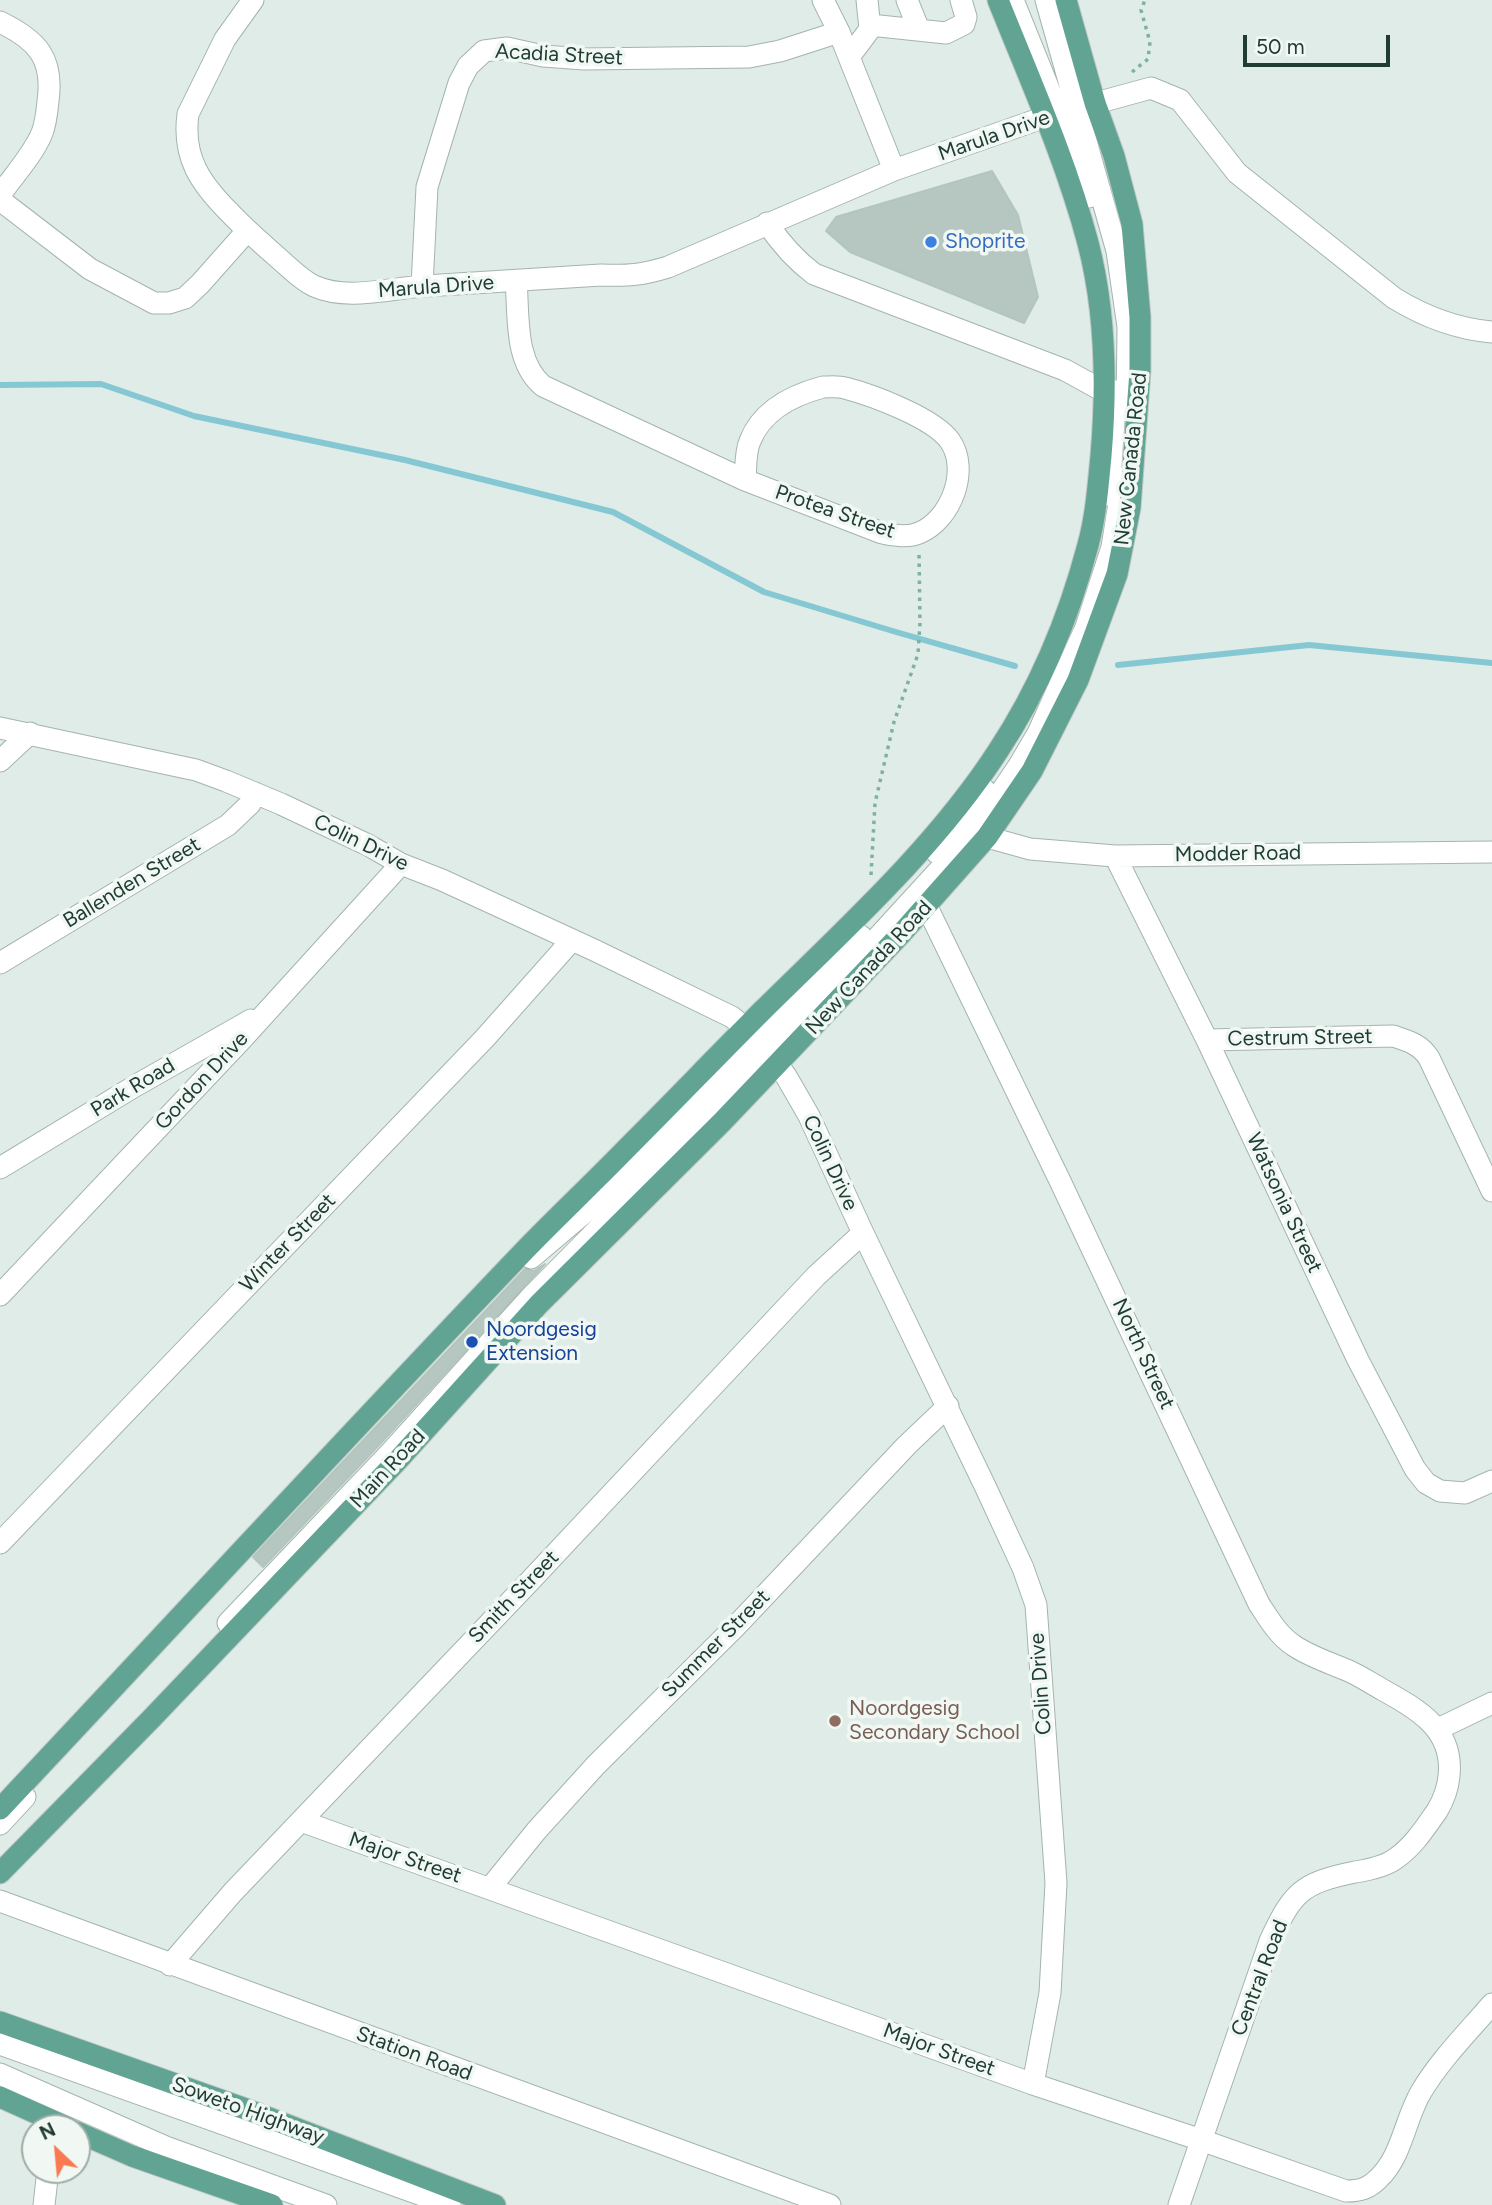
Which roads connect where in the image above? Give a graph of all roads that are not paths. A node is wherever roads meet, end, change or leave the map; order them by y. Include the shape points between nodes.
1 (253, 0) edge
2 (823, 0) edge
3 (867, 0) edge
4 (908, 0) edge
5 (961, 0) edge
6 (998, 0) edge
7 (1013, 0) edge
8 (1046, 0) edge
9 (1066, 0) edge
10 (0, 22) edge
11 (870, 24) junction
12 (919, 30) junction
13 (839, 32) junction
14 (849, 57) junction
15 (1069, 111) junction
16 (894, 170) junction
17 (0, 198) edge
18 (767, 223) junction
19 (247, 231) junction
20 (516, 281) junction
21 (422, 286) junction
22 (1492, 332) edge
23 (1105, 393) junction
24 (745, 480) junction
25 (0, 728) edge
26 (30, 733) junction
27 (0, 761) edge
28 (255, 793) junction
29 (987, 837) junction
30 (1492, 852) edge
31 (1115, 856) junction
32 (401, 864) junction
33 (927, 907) junction
34 (572, 940) junction
35 (0, 963) edge
36 (268, 1010) junction
37 (751, 1033) junction
38 (1207, 1041) junction
39 (774, 1060) junction
40 (0, 1168) edge
41 (1492, 1191) edge
42 (863, 1233) junction
43 (0, 1294) edge
44 (948, 1406) junction
45 (1492, 1481) edge
46 (0, 1543) edge
47 (1492, 1703) edge
48 (1438, 1729) junction
49 (0, 1809) edge
50 (301, 1821) junction
51 (0, 1824) edge
52 (0, 1858) edge
53 (0, 1873) edge
54 (490, 1888) junction
55 (0, 1901) edge
56 (170, 1965) junction
57 (1492, 2004) edge
58 (0, 2022) edge
59 (0, 2045) edge
60 (0, 2074) edge
61 (1033, 2084) junction
62 (0, 2097) edge
63 (38, 2114) edge
64 (91, 2138) edge
65 (1201, 2140) junction
66 (46, 2184) edge
67 (44, 2205) edge
68 (272, 2205) edge
69 (326, 2205) edge
70 (450, 2205) edge
71 (495, 2205) edge
72 (830, 2205) edge
73 (1179, 2205) edge

1 - 19 street, Marula Drive via 225,39 186,126 193,166 201,181
2 - 13 street
3 - 11 street
4 - 12 street
5 - 12 street via 964,24 946,33
6 - 15 main road, New Canada Road
7 - 15 street, New Canada Road
8 - 15 street, New Canada Road
9 - 15 main road, New Canada Road
10 - 17 street via 37,47 50,80 42,132
11 - 12 street
11 - 14 street
13 - 14 street
13 - 21 street, Acadia Street via 749,57 584,59 508,48 484,51 459,83 427,187
14 - 16 street
15 - 16 street, Marula Drive
15 - 22 street, Marula Drive via 1151,88 1180,100 1237,173 1394,298 1455,327
15 - 23 main road, New Canada Road via 1079,212 1093,268 1103,344
15 - 29 main road, New Canada Road via 1114,156 1132,224 1141,340 1130,508 1117,574 1078,680 1032,771
15 - 37 street, New Canada Road via 1102,240 1115,329 1108,502 1087,594 1015,745 968,814 854,943
15 - 39 street, New Canada Road via 1117,251 1128,327 1122,491 1100,591 1038,733 974,832
16 - 18 street, Marula Drive
17 - 19 street via 90,269 154,303 185,298
18 - 20 street, Marula Drive via 647,274
18 - 23 street via 782,246 814,274 1065,370
19 - 21 street, Marula Drive via 316,288 351,293
20 - 21 street, Marula Drive
20 - 24 street, Protea Street via 521,347 534,379
23 - 37 main road, New Canada Road via 1089,543 1068,611 999,750 937,831
24 - 24 street, Protea Street via 882,533 903,536 919,533 938,520 951,502 958,456 932,423 842,387 823,387 792,396 769,414 749,442
25 - 26 street, Colin Drive
26 - 27 street
26 - 28 street, Colin Drive via 196,771
28 - 32 street, Colin Drive
28 - 35 street, Ballenden Street via 228,825
29 - 31 street, Modder Road via 1030,849
29 - 33 main road, New Canada Road
30 - 31 street, Modder Road
31 - 38 street, Watsonia Street
32 - 34 street, Colin Drive
32 - 36 street, Gordon Drive
33 - 39 main road, New Canada Road
33 - 48 street, North Street via 1259,1604 1291,1644 1400,1699
34 - 37 street, Colin Drive via 732,1017
34 - 46 street, Winter Street via 485,1038
36 - 40 street, Park Road
36 - 43 street, Gordon Drive
37 - 39 street, Colin Drive
37 - 49 main road via 528,1248
37 - 51 street, Main Road via 616,1185 533,1255 244,1558
38 - 41 street, Cestrum Street via 1393,1036 1413,1043 1429,1058
38 - 45 street, Watsonia Street via 1357,1360 1415,1469 1440,1491 1465,1493
39 - 42 street, Colin Drive via 809,1116
39 - 52 street, Main Road via 530,1298 390,1453
39 - 53 main road, Main Road
42 - 44 street, Colin Drive
42 - 50 street, Smith Street via 816,1276
44 - 54 street, Summer Street via 596,1765
44 - 61 street, Colin Drive via 1036,1605 1056,1883 1050,1993
47 - 48 street
48 - 65 street, Central Road via 1451,1760 1448,1783 1439,1808 1418,1839 1395,1860 1312,1884 1281,1918
50 - 54 street, Major Street
50 - 56 street, Smith Street
54 - 61 street, Major Street
55 - 56 street, Station Road
56 - 72 street, Station Road
57 - 65 street, Major Street via 1439,2066 1420,2094 1390,2165 1363,2191 1346,2191
58 - 71 main road, Soweto Highway via 246,2109
59 - 70 street, Soweto Highway
60 - 69 street via 166,2147
61 - 65 street, Major Street
62 - 63 main road
64 - 68 main road
65 - 73 street, Central Road
66 - 67 street

